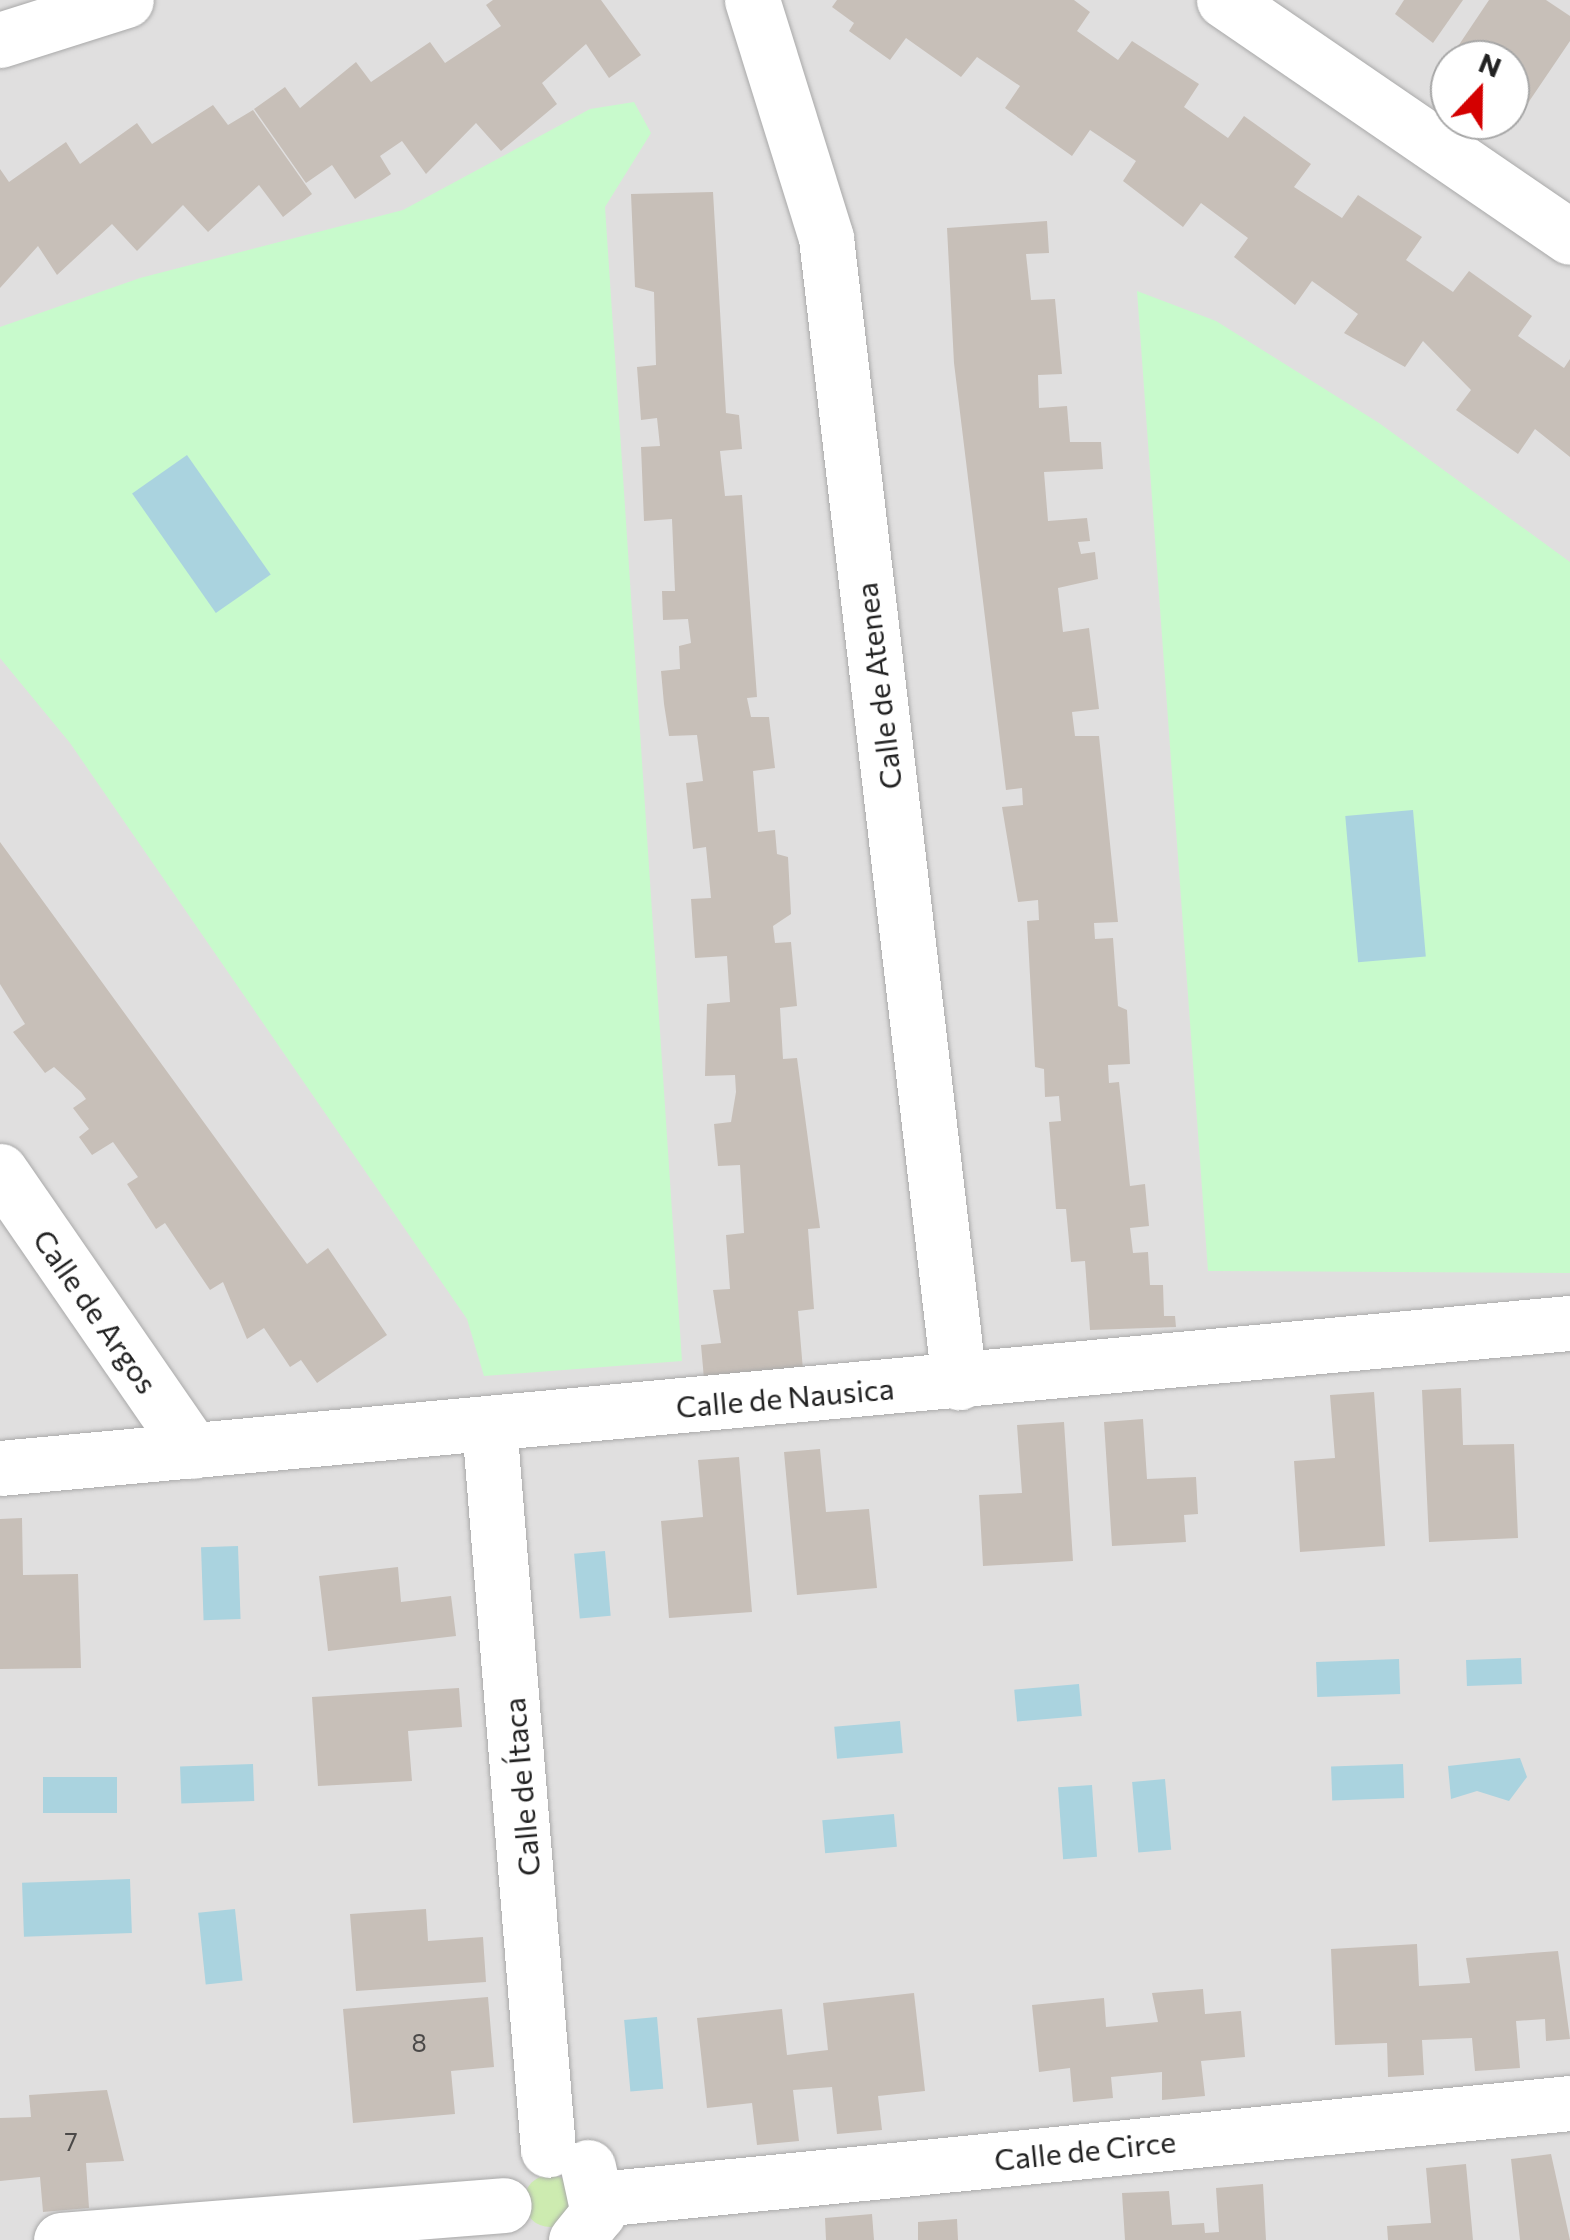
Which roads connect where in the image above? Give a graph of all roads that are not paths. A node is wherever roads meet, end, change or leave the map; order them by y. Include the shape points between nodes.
1 (126, 0) edge
2 (752, 0) edge
3 (1224, 0) edge
4 (0, 40) edge
5 (1570, 237) edge
6 (0, 1171) edge
7 (1570, 1323) edge
8 (960, 1382) junction
9 (490, 1424) junction
10 (193, 1450) junction
11 (0, 1468) edge
12 (1570, 2103) edge
13 (548, 2150) junction
14 (588, 2220) edge
15 (517, 2223) edge
16 (61, 2240) edge

1 - 4 street
2 - 8 street, Calle de Atenea via 826,238
3 - 5 street
6 - 10 street, Calle de Argos
7 - 8 street, Calle de Nausica
8 - 9 street, Calle de Nausica
9 - 10 street, Calle de Nausica
9 - 13 street, Calle de Ítaca
10 - 11 street, Calle de Nausica
12 - 14 street, Calle de Circe
13 - 14 street via 585,2163
13 - 15 street via 510,2175
15 - 16 street

